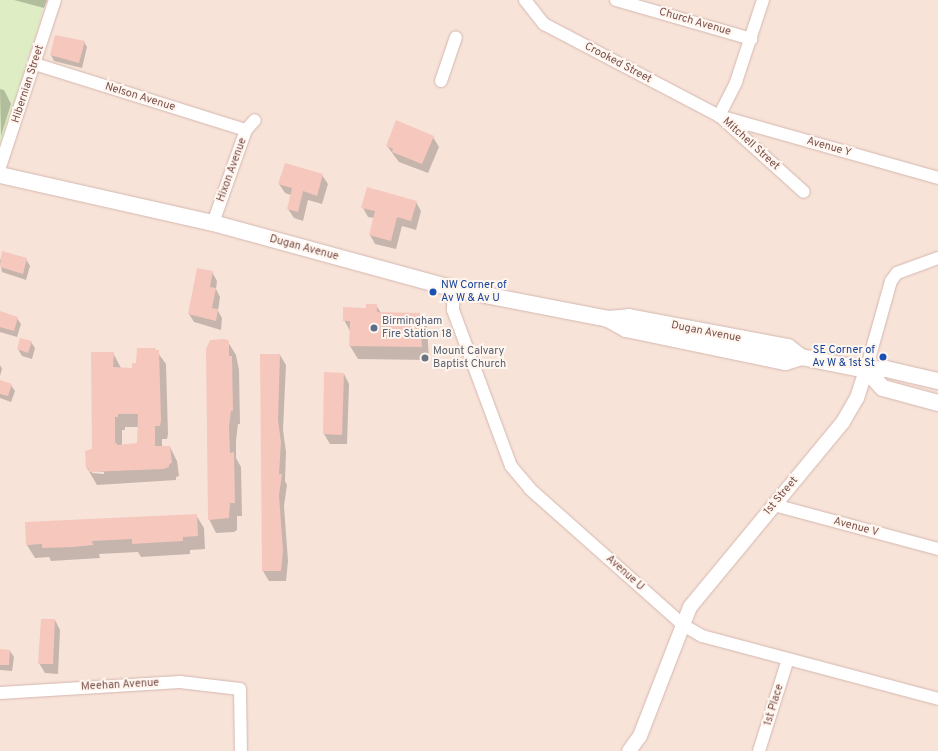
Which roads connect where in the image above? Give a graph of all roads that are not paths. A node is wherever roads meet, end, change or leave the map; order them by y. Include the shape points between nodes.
1 (55, 0) edge
2 (525, 0) edge
3 (616, 0) edge
4 (764, 0) edge
5 (456, 37) dead end
6 (751, 39) junction
7 (35, 64) junction
8 (441, 81) dead end
9 (719, 116) junction
10 (255, 120) dead end
11 (246, 130) junction
12 (0, 167) edge
13 (0, 175) edge
14 (938, 178) edge
15 (804, 192) dead end
16 (213, 223) junction
17 (938, 258) edge
18 (454, 289) junction
19 (866, 370) junction
20 (938, 382) edge
21 (938, 402) edge
22 (774, 505) junction
23 (938, 549) edge
24 (683, 625) junction
25 (788, 659) junction
26 (0, 693) edge
27 (938, 699) edge
28 (241, 751) edge
29 (629, 751) edge
30 (759, 751) edge

1 - 7 street, Hibernian Street
2 - 9 street, Crooked Street via 544,24
3 - 6 street, Church Avenue
4 - 6 street, Mitchell Street
5 - 8 street
6 - 9 street, Mitchell Street via 736,82
7 - 11 street, Nelson Avenue
7 - 12 street, Hibernian Street
9 - 14 street, Avenue Y
9 - 15 street, Mitchell Street
10 - 11 street, Hixon Avenue
11 - 16 street, Hixon Avenue
13 - 16 main road, Dugan Avenue
16 - 18 main road, Dugan Avenue
17 - 19 street, 1st Street via 897,273 891,281
18 - 19 main road, Dugan Avenue via 608,319 626,329 786,362 801,357
18 - 24 street, Avenue U via 453,310 511,466 530,489
19 - 20 main road, Dugan Avenue via 886,369
19 - 21 main road via 883,388
19 - 22 street, 1st Street via 857,398 843,422
22 - 23 street, Avenue V
22 - 24 street, 1st Street via 690,607
24 - 25 street, Avenue U via 702,636
24 - 29 street, 1st Street via 640,736
25 - 27 street, Avenue U
25 - 30 street, 1st Place
26 - 28 street, Meehan Avenue via 180,682 240,690

